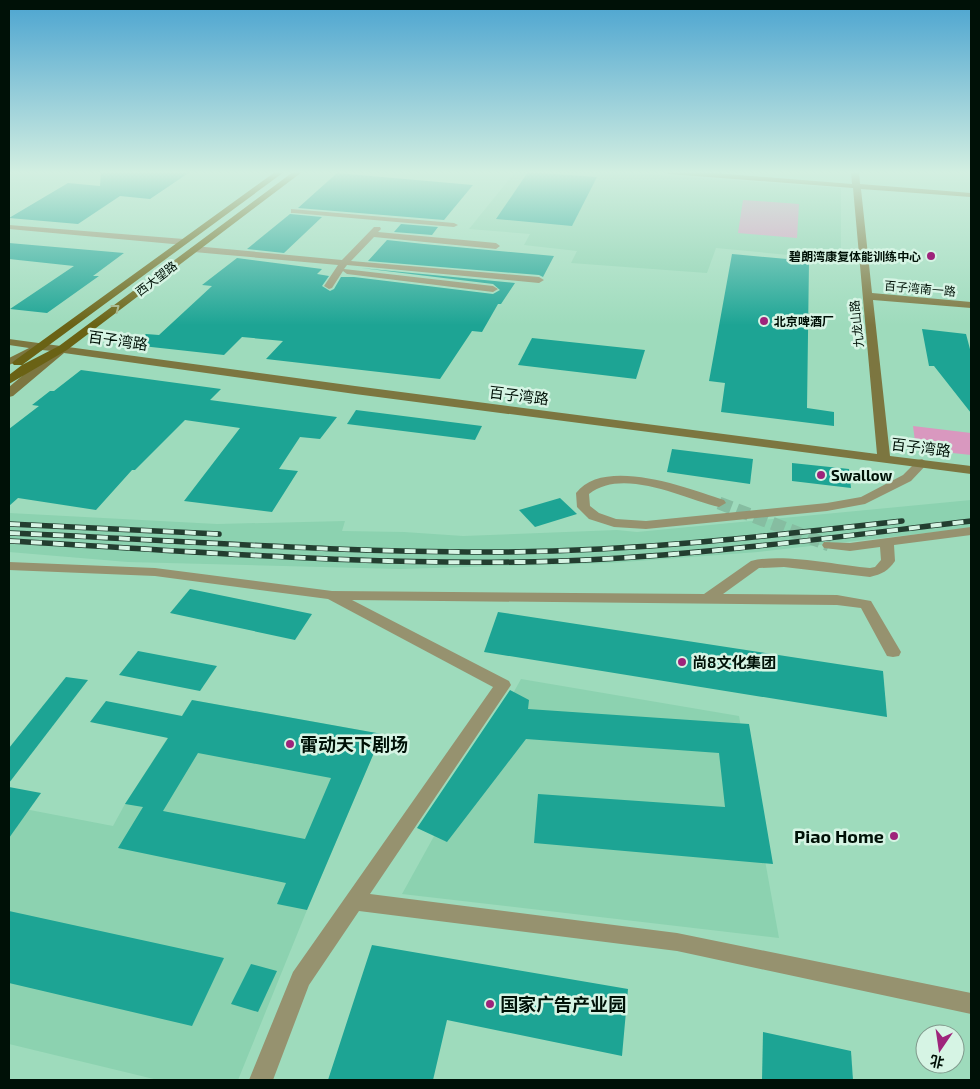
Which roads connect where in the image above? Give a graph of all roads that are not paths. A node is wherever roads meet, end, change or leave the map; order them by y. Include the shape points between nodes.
1 (210, 223) edge
2 (229, 223) edge
3 (382, 223) edge
4 (429, 223) edge
5 (860, 223) edge
6 (454, 225) dead end
7 (9, 228) edge
8 (371, 234) junction
9 (184, 242) junction
10 (496, 246) dead end
11 (194, 249) junction
12 (342, 264) junction
13 (539, 280) dead end
14 (329, 286) dead end
15 (493, 289) dead end
16 (867, 296) junction
17 (971, 305) edge
18 (9, 342) edge
19 (44, 346) junction
20 (63, 348) junction
21 (9, 362) edge
22 (9, 369) edge
23 (9, 381) edge
24 (9, 394) edge
25 (884, 458) junction
26 (922, 464) junction
27 (971, 470) edge
28 (719, 504) tunnel mouth
29 (971, 531) edge
30 (887, 542) junction
31 (828, 545) tunnel mouth
32 (9, 566) edge
33 (331, 595) junction
34 (708, 598) junction
35 (893, 652) dead end
36 (353, 901) junction
37 (971, 1004) edge
38 (260, 1080) edge

1 - 9 main road, 西大望路
2 - 11 main road, 西大望路
3 - 8 street
4 - 6 street
5 - 16 street, 九龙山路
7 - 9 street
8 - 10 street
8 - 12 street
9 - 19 main road, 西大望路
11 - 12 street
20 -> 11 main road, 西大望路
12 - 13 street
12 - 14 street
12 - 15 street via 348,272
16 - 17 street, 百子湾南一路
16 - 25 street, 九龙山路
18 - 19 street
19 - 20 street, 百子湾路
19 - 21 street, 西大望路
19 - 22 main road, 西大望路
20 - 23 main road, 西大望路
20 - 24 street, 西大望路
20 - 25 street, 百子湾路 via 355,390
25 - 26 street, 百子湾路
26 - 27 street, 百子湾路
26 - 28 street via 907,478 865,500 827,508 646,525 614,523 594,516 584,507 582,494 588,485 610,480 634,481 662,485
29 - 30 street
30 - 31 street via 850,547
30 - 34 street via 888,561 880,570 870,573 784,563 756,564
32 - 33 street via 155,572
33 - 34 street
33 - 36 street via 503,685
34 - 35 street via 837,600 866,604
36 - 37 street via 677,942
36 - 38 street via 301,978

